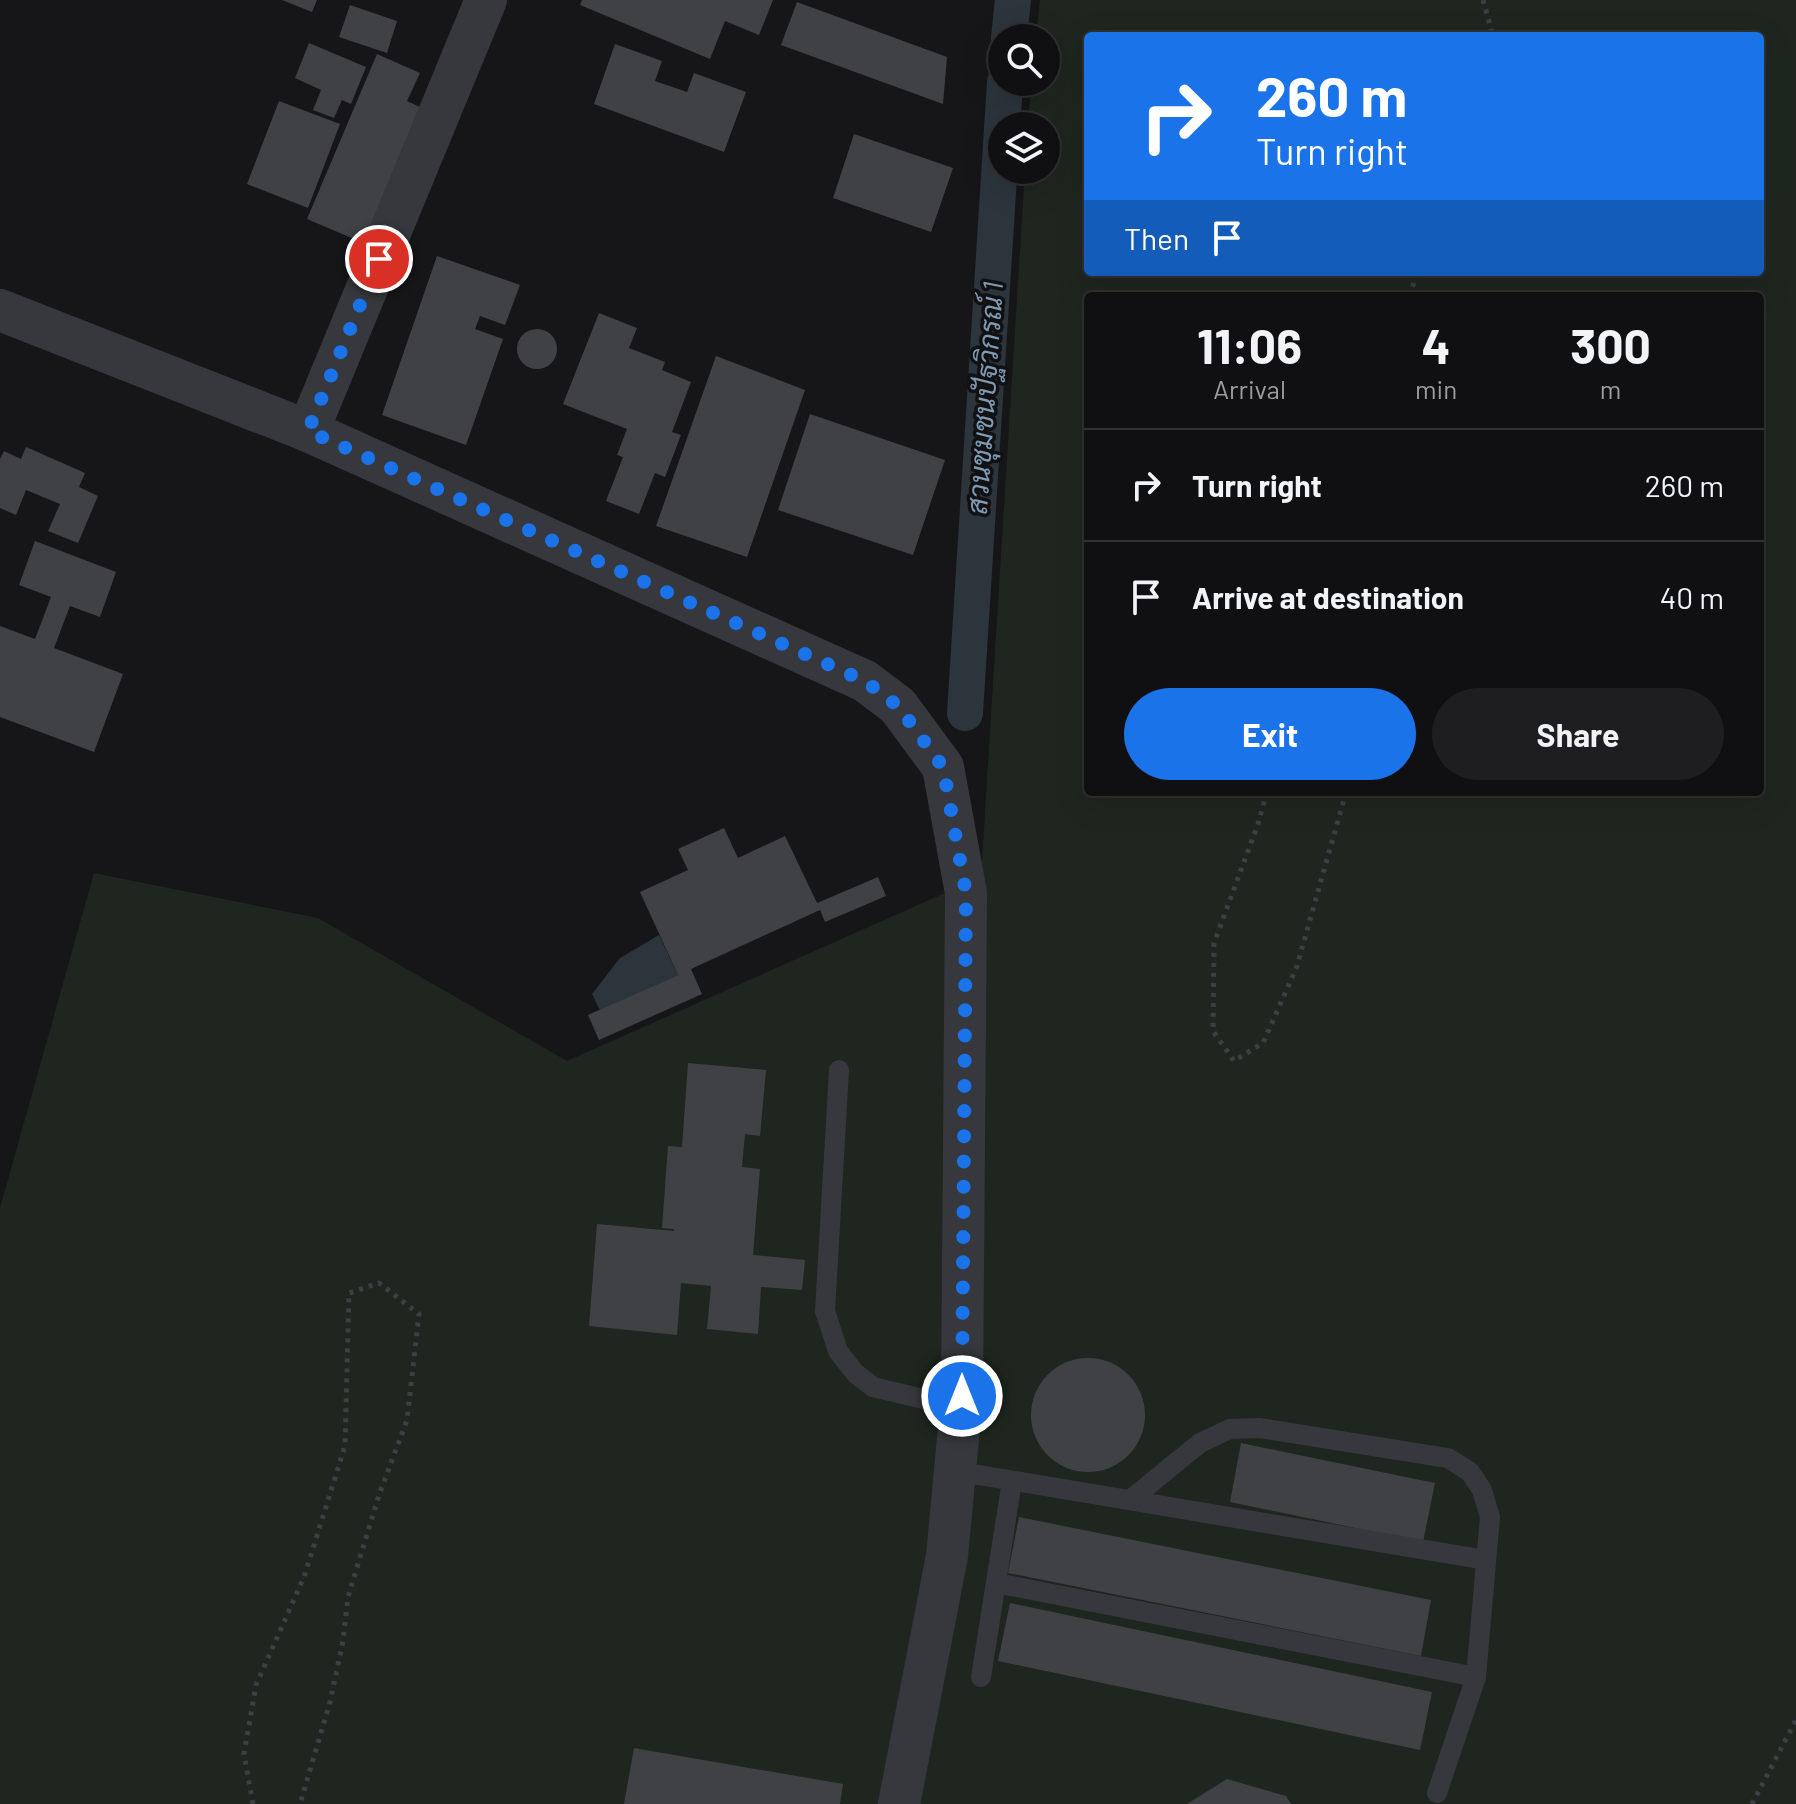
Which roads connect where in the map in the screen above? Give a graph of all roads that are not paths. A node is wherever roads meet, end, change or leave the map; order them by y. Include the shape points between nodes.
1 (486, 0) edge
2 (0, 310) edge
3 (308, 431) junction
4 (839, 1070) dead end
5 (961, 1408) junction
6 (955, 1471) junction
7 (1012, 1481) junction
8 (1130, 1500) junction
9 (1486, 1560) junction
10 (996, 1583) junction
11 (981, 1677) dead end
12 (1476, 1677) junction
13 (1437, 1793) dead end
14 (899, 1804) edge

1 - 3 street
2 - 3 street
3 - 5 street via 865,681 898,706 943,767 966,893
4 - 5 lane via 825,1311 838,1351 873,1387
5 - 6 street
6 - 7 lane
6 - 14 street via 947,1556
7 - 8 lane
7 - 10 lane
8 - 9 lane
8 - 9 lane via 1200,1443 1230,1429 1260,1428 1448,1458 1470,1472 1482,1490 1490,1517
9 - 12 lane
10 - 11 lane
10 - 12 lane
12 - 13 lane

